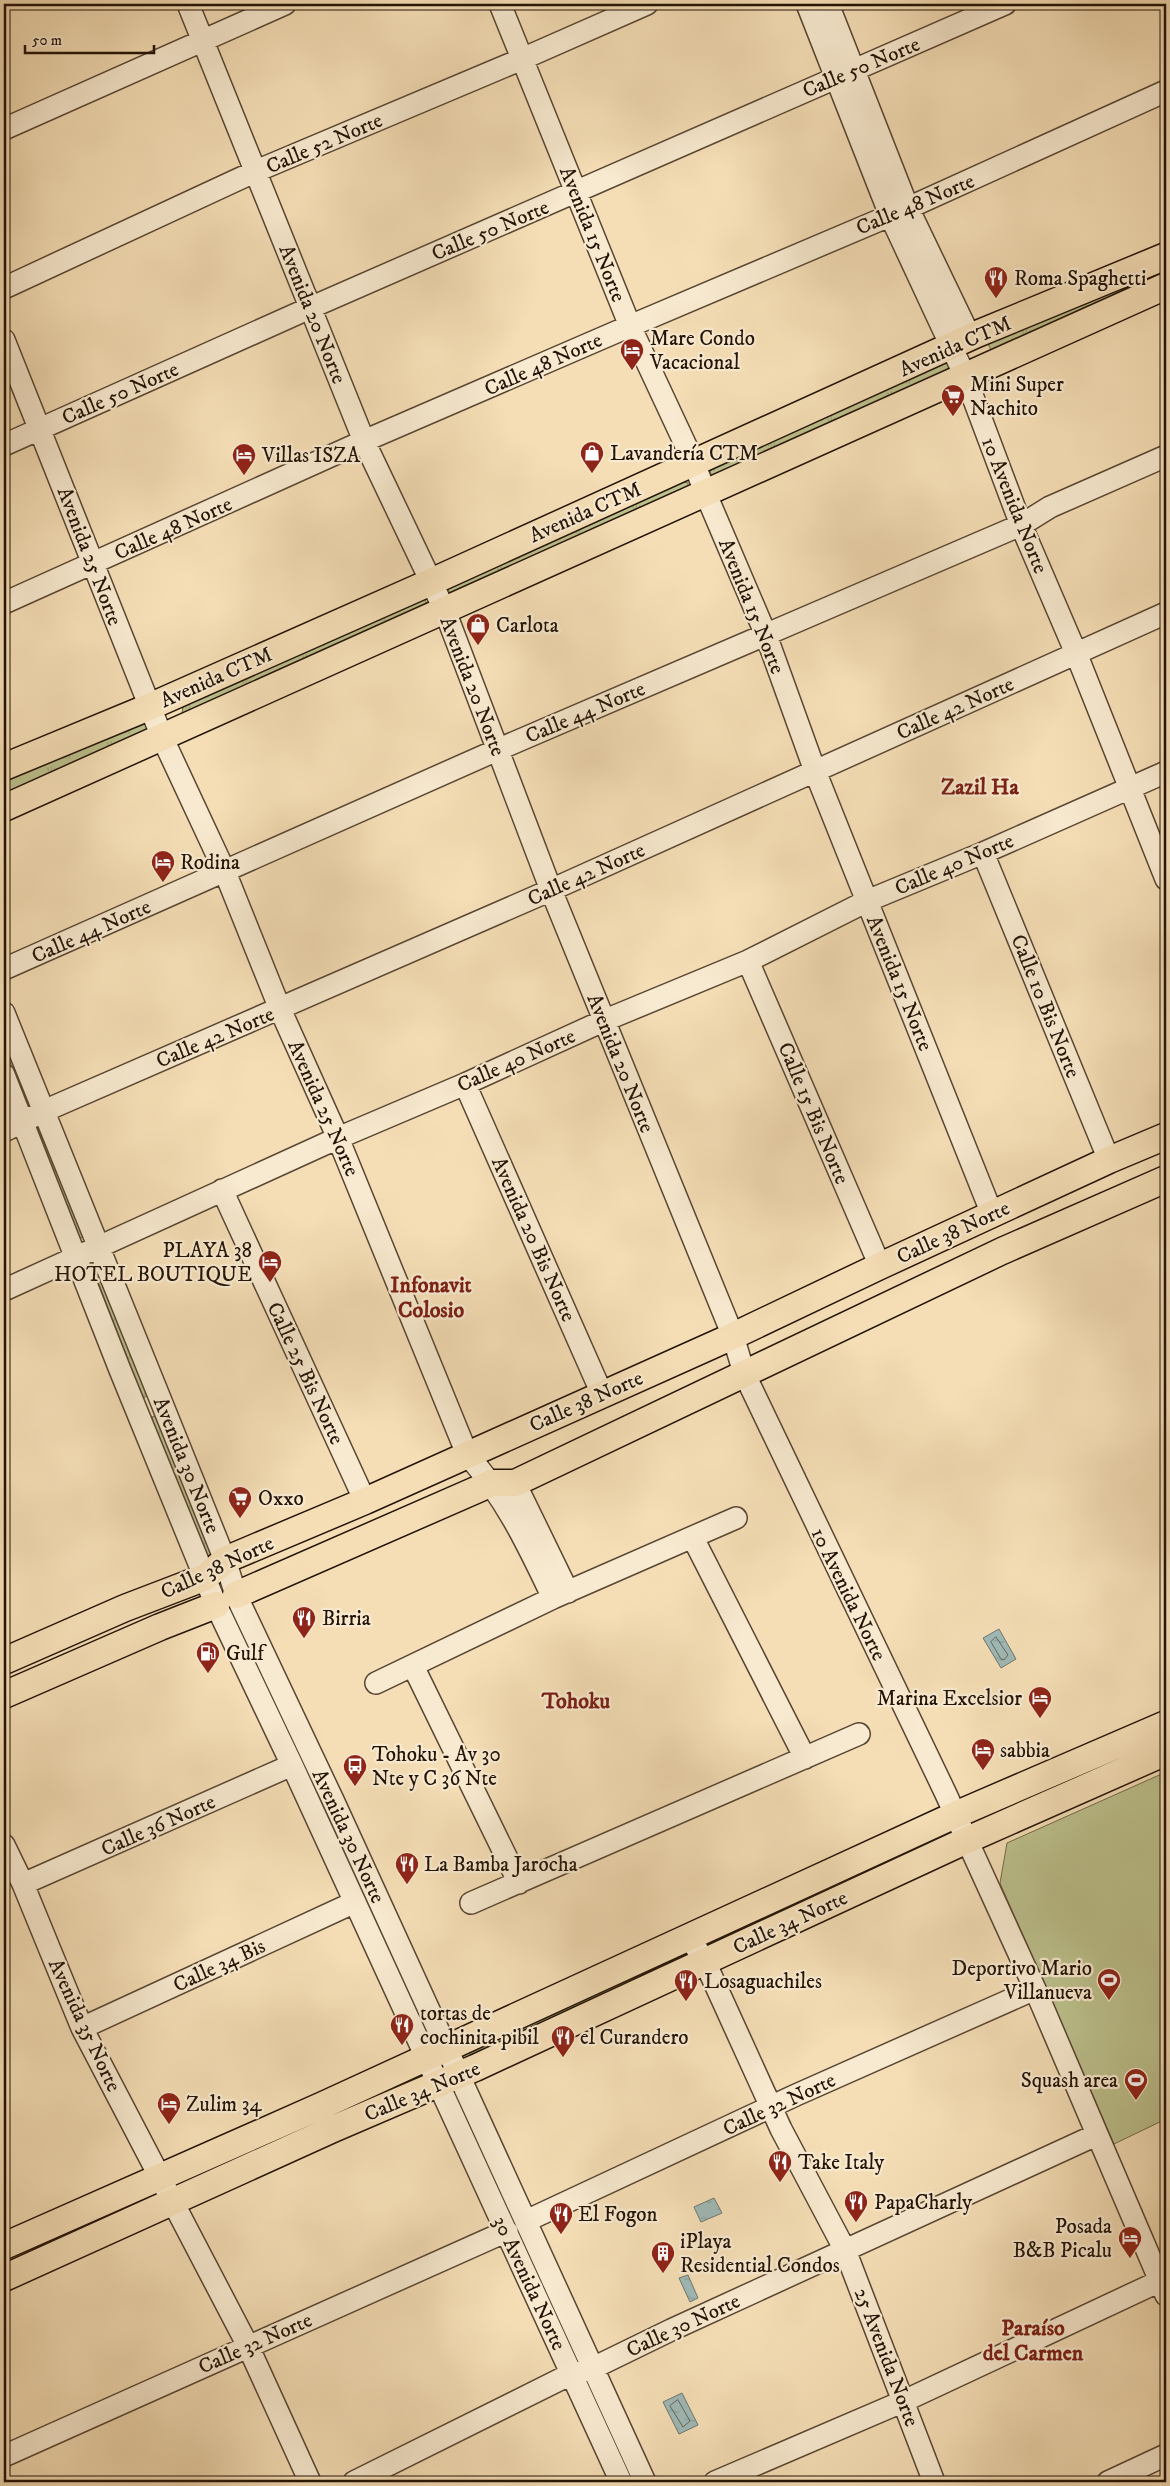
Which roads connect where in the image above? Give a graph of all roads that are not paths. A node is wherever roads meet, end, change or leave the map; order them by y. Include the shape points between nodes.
1 (188, 4) edge
2 (285, 4) edge
3 (500, 4) edge
4 (647, 4) edge
5 (807, 4) edge
6 (828, 4) edge
7 (1005, 4) edge
8 (202, 40) junction
9 (522, 59) junction
10 (845, 74) junction
11 (1166, 91) edge
12 (4, 129) edge
13 (254, 172) junction
14 (576, 192) junction
15 (899, 212) junction
16 (1166, 256) edge
17 (1166, 286) edge
18 (4, 288) edge
19 (312, 307) junction
20 (630, 326) junction
21 (4, 340) edge
22 (960, 343) junction
23 (975, 372) junction
24 (40, 429) junction
25 (364, 442) junction
26 (4, 445) edge
27 (1166, 456) edge
28 (694, 463) junction
29 (704, 492) junction
30 (1021, 525) junction
31 (94, 563) junction
32 (432, 582) junction
33 (4, 603) edge
34 (445, 611) junction
35 (1166, 613) edge
36 (766, 635) junction
37 (1076, 653) junction
38 (149, 707) junction
39 (162, 737) junction
40 (497, 750) junction
41 (4, 767) edge
42 (815, 771) junction
43 (1166, 772) edge
44 (1138, 784) junction
45 (4, 808) edge
46 (983, 853) junction
47 (225, 872) junction
48 (1166, 879) edge
49 (551, 890) junction
50 (867, 901) junction
51 (748, 961) junction
52 (4, 969) edge
53 (280, 1009) junction
54 (4, 1013) edge
55 (603, 1021) junction
56 (4, 1075) edge
57 (465, 1084) junction
58 (44, 1111) junction
59 (23, 1122) junction
60 (4, 1131) edge
61 (1166, 1136) edge
62 (338, 1138) junction
63 (1109, 1160) junction
64 (1166, 1179) edge
65 (222, 1190) junction
66 (992, 1214) junction
67 (99, 1247) junction
68 (1002, 1251) junction
69 (75, 1257) junction
70 (880, 1266) junction
71 (4, 1290) edge
72 (733, 1336) junction
73 (744, 1373) junction
74 (602, 1394) junction
75 (467, 1454) junction
76 (503, 1483) junction
77 (364, 1501) junction
78 (736, 1518) dead end
79 (693, 1538) junction
80 (225, 1560) junction
81 (206, 1577) junction
82 (560, 1595) junction
83 (226, 1600) junction
84 (4, 1661) edge
85 (413, 1666) junction
86 (376, 1683) dead end
87 (4, 1695) edge
88 (1166, 1724) edge
89 (859, 1734) dead end
90 (1166, 1752) edge
91 (805, 1758) junction
92 (292, 1765) junction
93 (955, 1815) junction
94 (967, 1840) junction
95 (4, 1844) edge
96 (519, 1883) junction
97 (23, 1884) junction
98 (355, 1902) junction
99 (471, 1903) dead end
100 (690, 1938) junction
101 (705, 1962) junction
102 (1035, 1989) junction
103 (82, 2028) junction
104 (436, 2054) junction
105 (448, 2080) junction
106 (771, 2108) junction
107 (1096, 2135) junction
108 (162, 2177) junction
109 (173, 2202) junction
110 (526, 2221) junction
111 (506, 2231) junction
112 (4, 2246) edge
113 (846, 2250) junction
114 (4, 2278) edge
115 (1163, 2288) edge
116 (248, 2346) junction
117 (593, 2368) junction
118 (571, 2374) junction
119 (904, 2401) junction
120 (1166, 2455) edge
121 (4, 2456) edge
122 (310, 2482) edge
123 (354, 2482) edge
124 (620, 2482) edge
125 (645, 2482) edge
126 (715, 2482) edge
127 (934, 2482) edge
128 (1108, 2482) edge

1 - 8 street, Avenida 20 Norte
2 - 8 street
3 - 9 street, Avenida 15 Norte
4 - 9 street, Calle 52 Norte
5 - 10 street
6 - 10 street
7 - 10 street, Calle 50 Norte
8 - 12 street
8 - 13 street, Avenida 20 Norte
9 - 13 street, Calle 52 Norte
9 - 14 street, Avenida 15 Norte
10 - 14 street, Calle 50 Norte
10 - 15 street, 10 Avenida Norte
11 - 15 street, Calle 48 Norte
13 - 18 street, Calle 52 Norte
13 - 19 street, Avenida 20 Norte
14 - 19 street, Calle 50 Norte
14 - 20 street, Avenida 15 Norte
15 - 20 street, Calle 48 Norte
15 - 22 street, 10 Avenida Norte
16 - 22 main road, Avenida CTM
17 - 23 main road, Avenida CTM
19 - 24 street, Calle 50 Norte
19 - 25 street, Avenida 20 Norte
20 - 25 street, Calle 48 Norte
20 - 28 street, Avenida 15 Norte
21 - 24 street, Avenida 25 Norte
22 - 23 street, 10 Avenida Norte
22 - 28 main road, Avenida CTM
23 - 29 main road, Avenida CTM
23 - 30 street, 10 Avenida Norte
24 - 26 street, Calle 50 Norte
24 - 31 street, Avenida 25 Norte
25 - 31 street, Calle 48 Norte
25 - 32 street, Avenida 20 Norte
27 - 30 street, Calle 44 Norte via 1044,510
28 - 29 street, Avenida 15 Norte
28 - 32 main road, Avenida CTM
29 - 34 main road, Avenida CTM
29 - 36 street, Avenida 15 Norte
30 - 36 street, Calle 44 Norte
30 - 37 street, 10 Avenida Norte
31 - 33 street, Calle 48 Norte
31 - 38 street, Avenida 25 Norte
32 - 34 street, Avenida 20 Norte
32 - 38 main road, Avenida CTM
34 - 39 main road, Avenida CTM
34 - 40 street, Avenida 20 Norte
35 - 37 street, Calle 42 Norte
36 - 40 street, Calle 44 Norte
36 - 42 street, Avenida 15 Norte
37 - 42 street, Calle 42 Norte
37 - 44 street, 10 Avenida Norte
38 - 39 street, Avenida 25 Norte
38 - 41 main road, Avenida CTM
39 - 45 main road, Avenida CTM
39 - 47 street, Avenida 25 Norte
40 - 47 street, Calle 44 Norte
40 - 49 street, Avenida 20 Norte
42 - 49 street, Calle 42 Norte
42 - 50 street, Avenida 15 Norte
43 - 44 street, Calle 40 Norte
44 - 46 street, Calle 40 Norte
44 - 48 street, 10 Avenida Norte
46 - 50 street, Calle 40 Norte
46 - 63 street, Calle 10 Bis Norte
47 - 52 street, Calle 44 Norte
47 - 53 street, Avenida 25 Norte
49 - 53 street, Calle 42 Norte
49 - 55 street, Avenida 20 Norte
50 - 51 street, Calle 40 Norte
50 - 66 street, Avenida 15 Norte
51 - 55 street, Calle 40 Norte
51 - 70 street, Calle 15 Bis Norte
53 - 58 street, Calle 42 Norte
53 - 62 street, Avenida 25 Norte
54 - 58 street, Avenida 30 Norte
55 - 57 street, Calle 40 Norte
55 - 72 street, Avenida 20 Norte
56 - 59 street, Avenida 30 Norte
57 - 62 street, Calle 40 Norte
57 - 74 street, Avenida 20 Bis Norte
58 - 59 street, Calle 42 Norte
58 - 67 street, Avenida 30 Norte
59 - 60 street, Calle 42 Norte
59 - 69 street, Avenida 30 Norte
61 - 63 main road, Calle 38 Norte
62 - 65 street, Calle 40 Norte
62 - 75 street, Avenida 25 Norte
63 - 66 main road, Calle 38 Norte
64 - 68 main road, Calle 38 Norte
65 - 67 street, Calle 40 Norte
65 - 77 street, Calle 25 Bis Norte
66 - 68 main road
66 - 70 main road, Calle 38 Norte
67 - 69 street, Calle 40 Norte
67 - 80 street, Avenida 30 Norte
68 - 73 main road, Calle 38 Norte
69 - 71 street, Calle 40 Norte
69 - 81 street, Avenida 30 Norte
70 - 72 main road, Calle 38 Norte
72 - 73 street, Avenida 20 Norte
72 - 74 main road, Calle 38 Norte
73 - 76 main road, Calle 38 Norte
73 - 93 street, 10 Avenida Norte
74 - 75 main road, Calle 38 Norte
75 - 76 street, Avenida 25 Norte
75 - 77 main road, Calle 38 Norte
76 - 82 street, Avenida 25 Norte via 525,1538
76 - 83 main road, Calle 38 Norte
77 - 80 main road, Calle 38 Norte
78 - 79 street
79 - 82 street
79 - 91 street
80 - 81 main road, Calle 38 Norte
80 - 83 street, Avenida 30 Norte
81 - 83 street, Avenida 30 Norte
81 - 84 main road, Calle 38 Norte
82 - 85 street
83 - 87 main road, Calle 38 Norte
83 - 92 street, Avenida 30 Norte
83 - 104 street, Avenida 30 Norte via 333,1800
85 - 86 street
85 - 96 street
88 - 93 main road, Calle 34 Norte
89 - 91 street
90 - 94 main road, Calle 34 Norte
91 - 96 street
92 - 97 street, Calle 36 Norte
92 - 98 street, Avenida 30 Norte
93 - 94 street
93 - 100 main road, Calle 34 Norte
94 - 101 main road, Calle 34 Norte
94 - 102 street
95 - 97 street, Avenida 35 Norte
96 - 99 street
97 - 103 street, Avenida 35 Norte
98 - 103 street, Calle 34 Bis
98 - 104 street, Avenida 30 Norte
100 - 101 street, 25 Avenida Norte
100 - 104 main road, Calle 34 Norte
101 - 105 main road, Calle 34 Norte
101 - 106 street, 25 Avenida Norte
102 - 106 street, Calle 32 Norte
102 - 107 street
103 - 108 street, Avenida 35 Norte
104 - 105 street, Avenida 30 Norte
104 - 108 main road, Calle 34 Norte
105 - 109 main road, Calle 34 Norte
105 - 110 street, 30 Avenida Norte
105 - 111 street, 30 Avenida Norte
106 - 110 street, Calle 32 Norte
106 - 113 street, 25 Avenida Norte
107 - 113 street, Calle 30 Norte
107 - 115 street
108 - 109 street, Avenida 35 Norte
108 - 112 main road, Calle 34 Norte
109 - 114 main road, Calle 34 Norte
109 - 116 street, Avenida 35 Norte
110 - 117 street
111 - 116 street, Calle 32 Norte
111 - 118 street, 30 Avenida Norte
113 - 117 street, Calle 30 Norte
113 - 119 street, 25 Avenida Norte
115 - 119 street
116 - 121 street, Calle 32 Norte
116 - 122 street, Avenida 35 Norte
117 - 118 street, Calle 30 Norte
117 - 125 street
118 - 123 street, Calle 30 Norte
118 - 124 street, 30 Avenida Norte
119 - 126 street
119 - 127 street, 25 Avenida Norte
120 - 128 street

